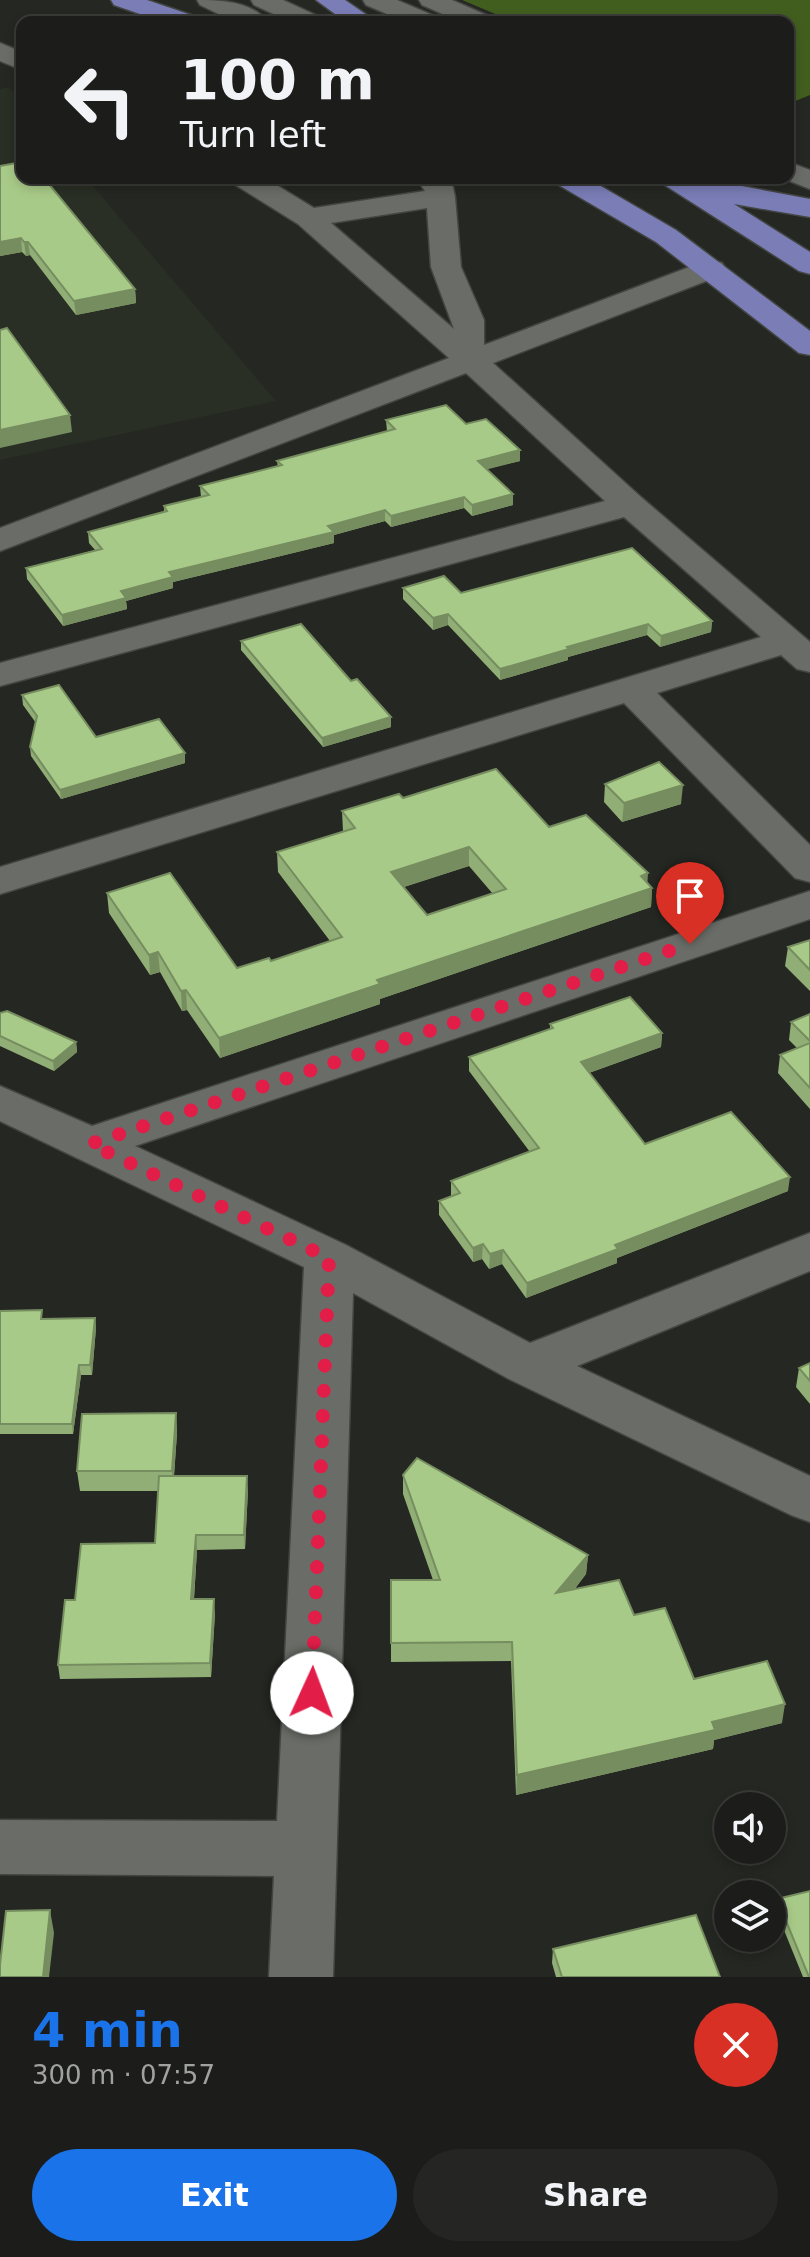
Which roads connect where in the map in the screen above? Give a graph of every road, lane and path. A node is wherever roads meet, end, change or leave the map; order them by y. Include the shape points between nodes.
1 (123, 0) edge
2 (209, 0) edge
3 (263, 0) edge
4 (328, 0) edge
5 (375, 0) edge
6 (431, 0) edge
7 (170, 16) edge
8 (242, 16) edge
9 (298, 16) edge
10 (354, 16) edge
11 (414, 16) edge
12 (468, 16) edge
13 (254, 184) edge
14 (579, 184) edge
15 (682, 184) edge
16 (692, 184) edge
17 (435, 188) edge
18 (805, 203) edge
19 (308, 218) junction
20 (810, 265) edge
21 (711, 269) junction
22 (810, 346) edge
23 (468, 358) junction
24 (630, 505) junction
25 (0, 540) edge
26 (799, 651) edge
27 (0, 675) edge
28 (631, 689) junction
29 (810, 869) edge
30 (0, 881) edge
31 (810, 904) edge
32 (0, 1102) edge
33 (90, 1144) junction
34 (810, 1251) edge
35 (329, 1258) junction
36 (527, 1365) junction
37 (810, 1500) edge
38 (0, 1847) edge
39 (306, 1849) junction
40 (301, 1977) edge

1 - 7 main road
2 - 8 street
3 - 9 street
4 - 10 main road
5 - 11 street
6 - 12 street
13 - 19 street
14 - 21 main road
15 - 20 main road
16 - 18 main road via 736,196
17 - 19 street
17 - 23 street via 447,271 470,326
19 - 23 street
21 - 22 main road
21 - 23 street
23 - 24 street
23 - 25 street
24 - 26 street
24 - 27 street
26 - 28 street
28 - 29 street
28 - 30 street
31 - 33 street
32 - 33 street
33 - 35 street
34 - 36 street
35 - 36 street
35 - 39 street
36 - 37 street
38 - 39 street
39 - 40 street

